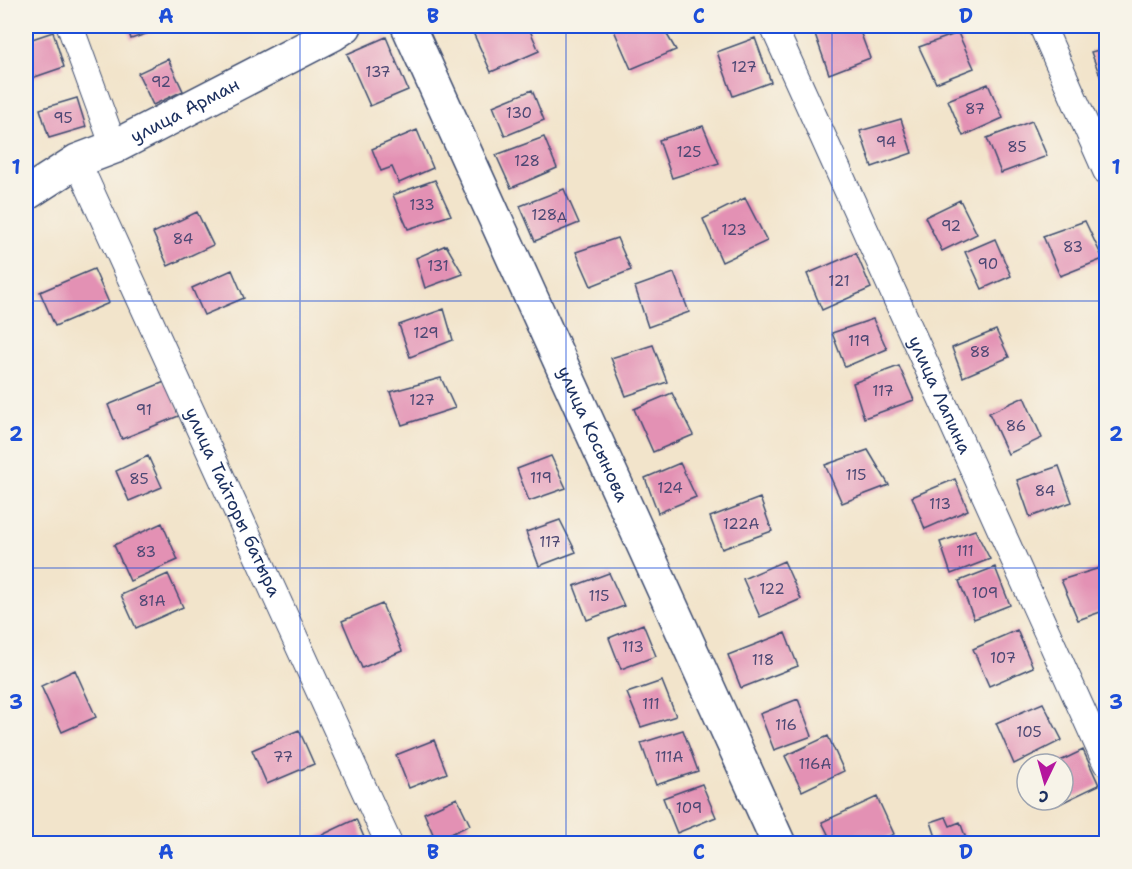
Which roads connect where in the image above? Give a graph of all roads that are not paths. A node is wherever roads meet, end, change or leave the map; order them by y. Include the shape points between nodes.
1 (70, 26) edge
2 (345, 26) edge
3 (408, 26) edge
4 (773, 26) edge
5 (1042, 26) edge
6 (114, 147) junction
7 (77, 160) junction
8 (1107, 171) edge
9 (26, 194) edge
10 (1107, 763) edge
11 (389, 843) edge
12 (779, 843) edge

1 - 6 street
2 - 6 street, улица Арман
3 - 12 street, улица Косынова
4 - 10 street, улица Лапина
5 - 8 street
6 - 7 street, улица Арман
7 - 9 street, улица Арман
7 - 11 street, улица Тайторы батыра

